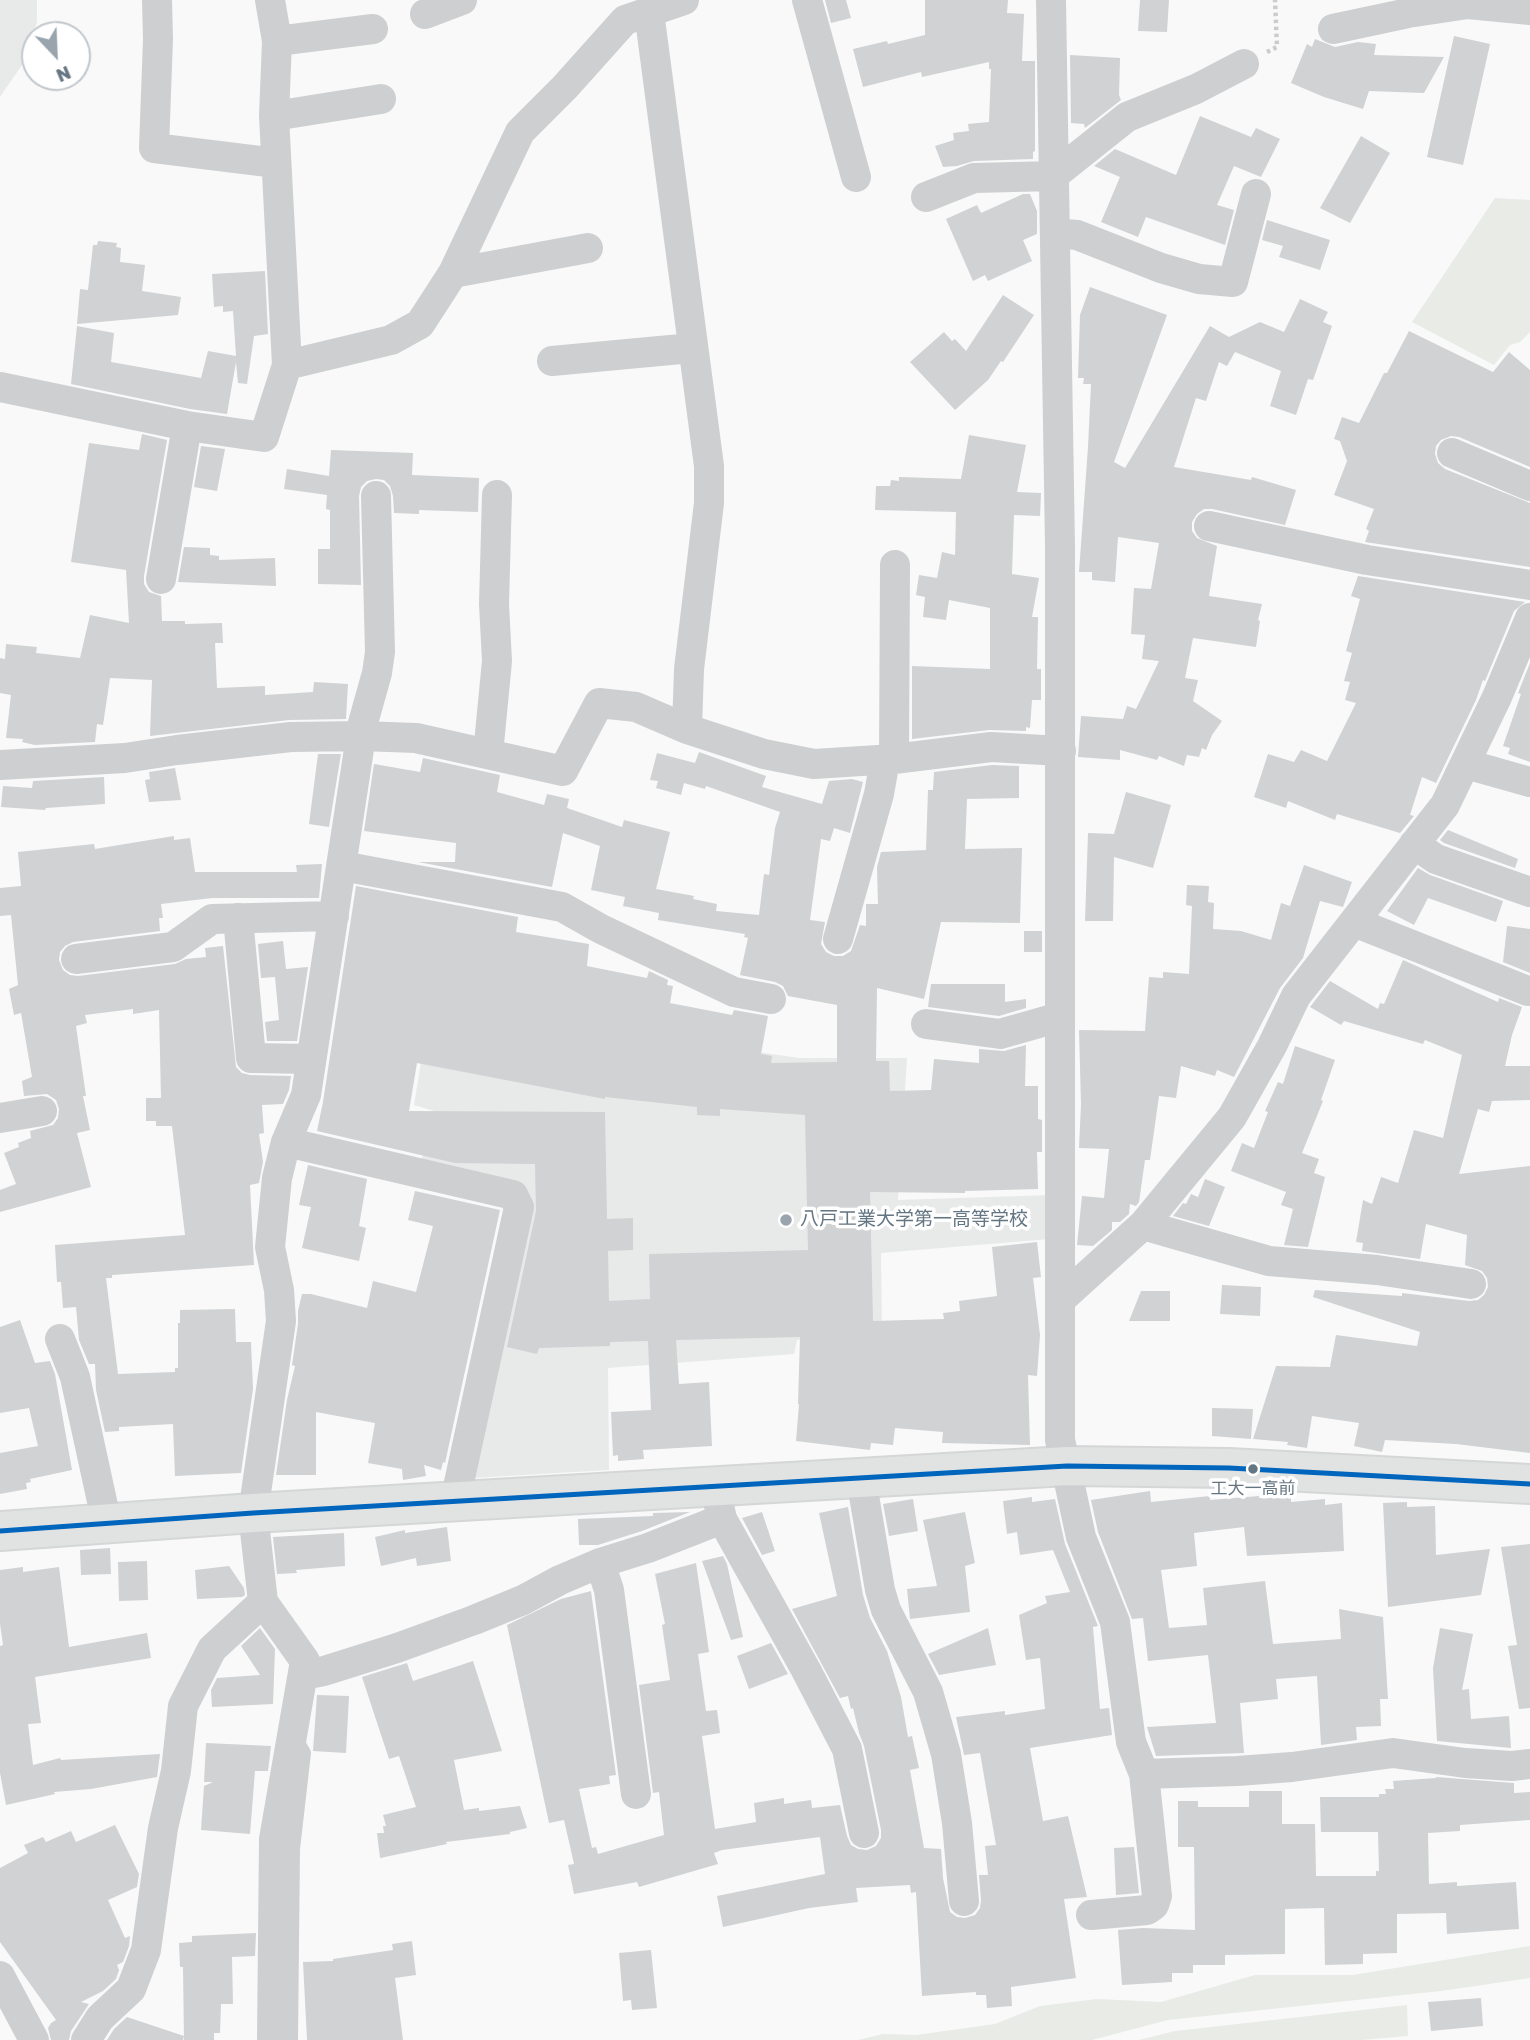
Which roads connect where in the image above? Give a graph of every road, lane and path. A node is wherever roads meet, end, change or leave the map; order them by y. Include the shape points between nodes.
1 (157, 0) edge
2 (270, 0) edge
3 (461, 0) edge
4 (807, 0) edge
5 (1051, 0) edge
6 (1275, 0) edge
7 (1466, 2) edge
8 (666, 4) edge
9 (1530, 10) edge
10 (425, 15) dead end
11 (1333, 29) dead end
12 (373, 30) dead end
13 (277, 41) junction
14 (1244, 64) joint
15 (381, 99) dead end
16 (274, 117) junction
17 (276, 163) junction
18 (1052, 176) junction
19 (856, 177) dead end
20 (1256, 194) dead end
21 (926, 197) dead end
22 (1055, 233) junction
23 (588, 248) dead end
24 (453, 273) junction
25 (692, 348) junction
26 (552, 361) dead end
27 (287, 365) junction
28 (0, 387) edge
29 (187, 426) junction
30 (1451, 453) dead end
31 (1530, 486) edge
32 (497, 495) dead end
33 (376, 496) dead end
34 (1209, 526) dead end
35 (895, 565) dead end
36 (161, 579) dead end
37 (1530, 585) edge
38 (1530, 618) edge
39 (687, 729) junction
40 (362, 736) junction
41 (1061, 751) junction
42 (488, 754) junction
43 (890, 760) junction
44 (1466, 764) junction
45 (0, 765) edge
46 (1530, 782) edge
47 (1414, 844) junction
48 (342, 866) junction
49 (1530, 892) edge
50 (334, 916) junction
51 (238, 918) junction
52 (1354, 922) junction
53 (838, 939) dead end
54 (76, 960) dead end
55 (1528, 992) edge
56 (771, 999) dead end
57 (1060, 1017) junction
58 (926, 1024) dead end
59 (311, 1059) junction
60 (42, 1111) dead end
61 (0, 1118) edge
62 (286, 1142) junction
63 (1143, 1225) junction
64 (1471, 1284) dead end
65 (1060, 1300) junction
66 (60, 1339) dead end
67 (1067, 1466) junction
68 (861, 1478) junction
69 (1530, 1484) edge
70 (456, 1501) junction
71 (719, 1503) junction
72 (253, 1513) junction
73 (107, 1524) junction
74 (0, 1531) edge
75 (600, 1563) junction
76 (263, 1602) junction
77 (303, 1675) junction
78 (293, 1734) junction
79 (1530, 1763) edge
80 (1144, 1774) junction
81 (636, 1794) dead end
82 (864, 1833) dead end
83 (964, 1901) dead end
84 (1091, 1915) dead end
85 (0, 1976) edge
86 (34, 2040) edge
87 (86, 2040) edge
88 (272, 2040) edge
89 (290, 2040) edge

1 - 17 street via 154,148
2 - 13 street
3 - 10 street
4 - 19 street
5 - 18 street
6 - 14 path via 1277,47
7 - 9 street
7 - 11 street
8 - 24 street via 625,20 520,132
8 - 25 street
12 - 13 street
13 - 16 street
14 - 18 street via 1127,117
15 - 16 street
16 - 17 street
17 - 27 street
18 - 21 street via 974,178
18 - 22 street
20 - 22 street via 1233,282 1199,279 1077,235
22 - 41 street
23 - 24 street
24 - 27 street via 420,324 391,340
25 - 26 street
25 - 39 street via 709,466 709,503 689,668
27 - 29 street via 264,438
28 - 29 street
29 - 36 street
30 - 31 street
32 - 42 street via 494,604 498,661
33 - 40 street via 380,652
34 - 37 street via 1367,560
35 - 43 street
38 - 44 street
39 - 42 street via 636,707 599,703 563,771
39 - 43 street via 764,754 814,764
40 - 42 street via 416,738
40 - 45 street via 291,737 125,758
40 - 48 street
41 - 43 street via 990,747
41 - 57 street
43 - 53 street
44 - 46 street
44 - 47 street via 1444,805
47 - 49 street via 1436,859
47 - 52 street
48 - 50 street
48 - 56 street via 562,907 734,992
50 - 51 street
50 - 59 street
51 - 54 street via 212,919 173,947
51 - 59 street via 251,1058
52 - 55 street
52 - 63 street via 1296,996 1232,1117
57 - 58 street via 1000,1034
57 - 65 street
59 - 62 street via 306,1095
60 - 61 street
62 - 70 street via 513,1195 519,1207
62 - 72 street via 270,1247 281,1321
63 - 64 street via 1269,1261
63 - 65 street
65 - 67 street via 1060,1440
66 - 73 street via 75,1377
67 - 68 street
67 - 69 street via 1229,1468
67 - 80 street via 1081,1537 1115,1622 1131,1742
68 - 71 street
68 - 83 street via 886,1611 928,1692 946,1754
70 - 71 street
70 - 72 street
71 - 75 street via 648,1548
71 - 82 street via 846,1749
72 - 73 street
72 - 76 street
73 - 74 street
75 - 77 street via 474,1620
75 - 81 street via 611,1601
76 - 77 street via 305,1661
76 - 87 street via 212,1649 183,1706 146,1950 131,1989 100,2018
77 - 78 street
78 - 88 street via 274,1839
78 - 89 lane via 304,1754 293,1849
79 - 80 street via 1465,1763 1394,1753 1250,1770
80 - 84 street via 1157,1896 1154,1905 1147,1910
85 - 86 street

